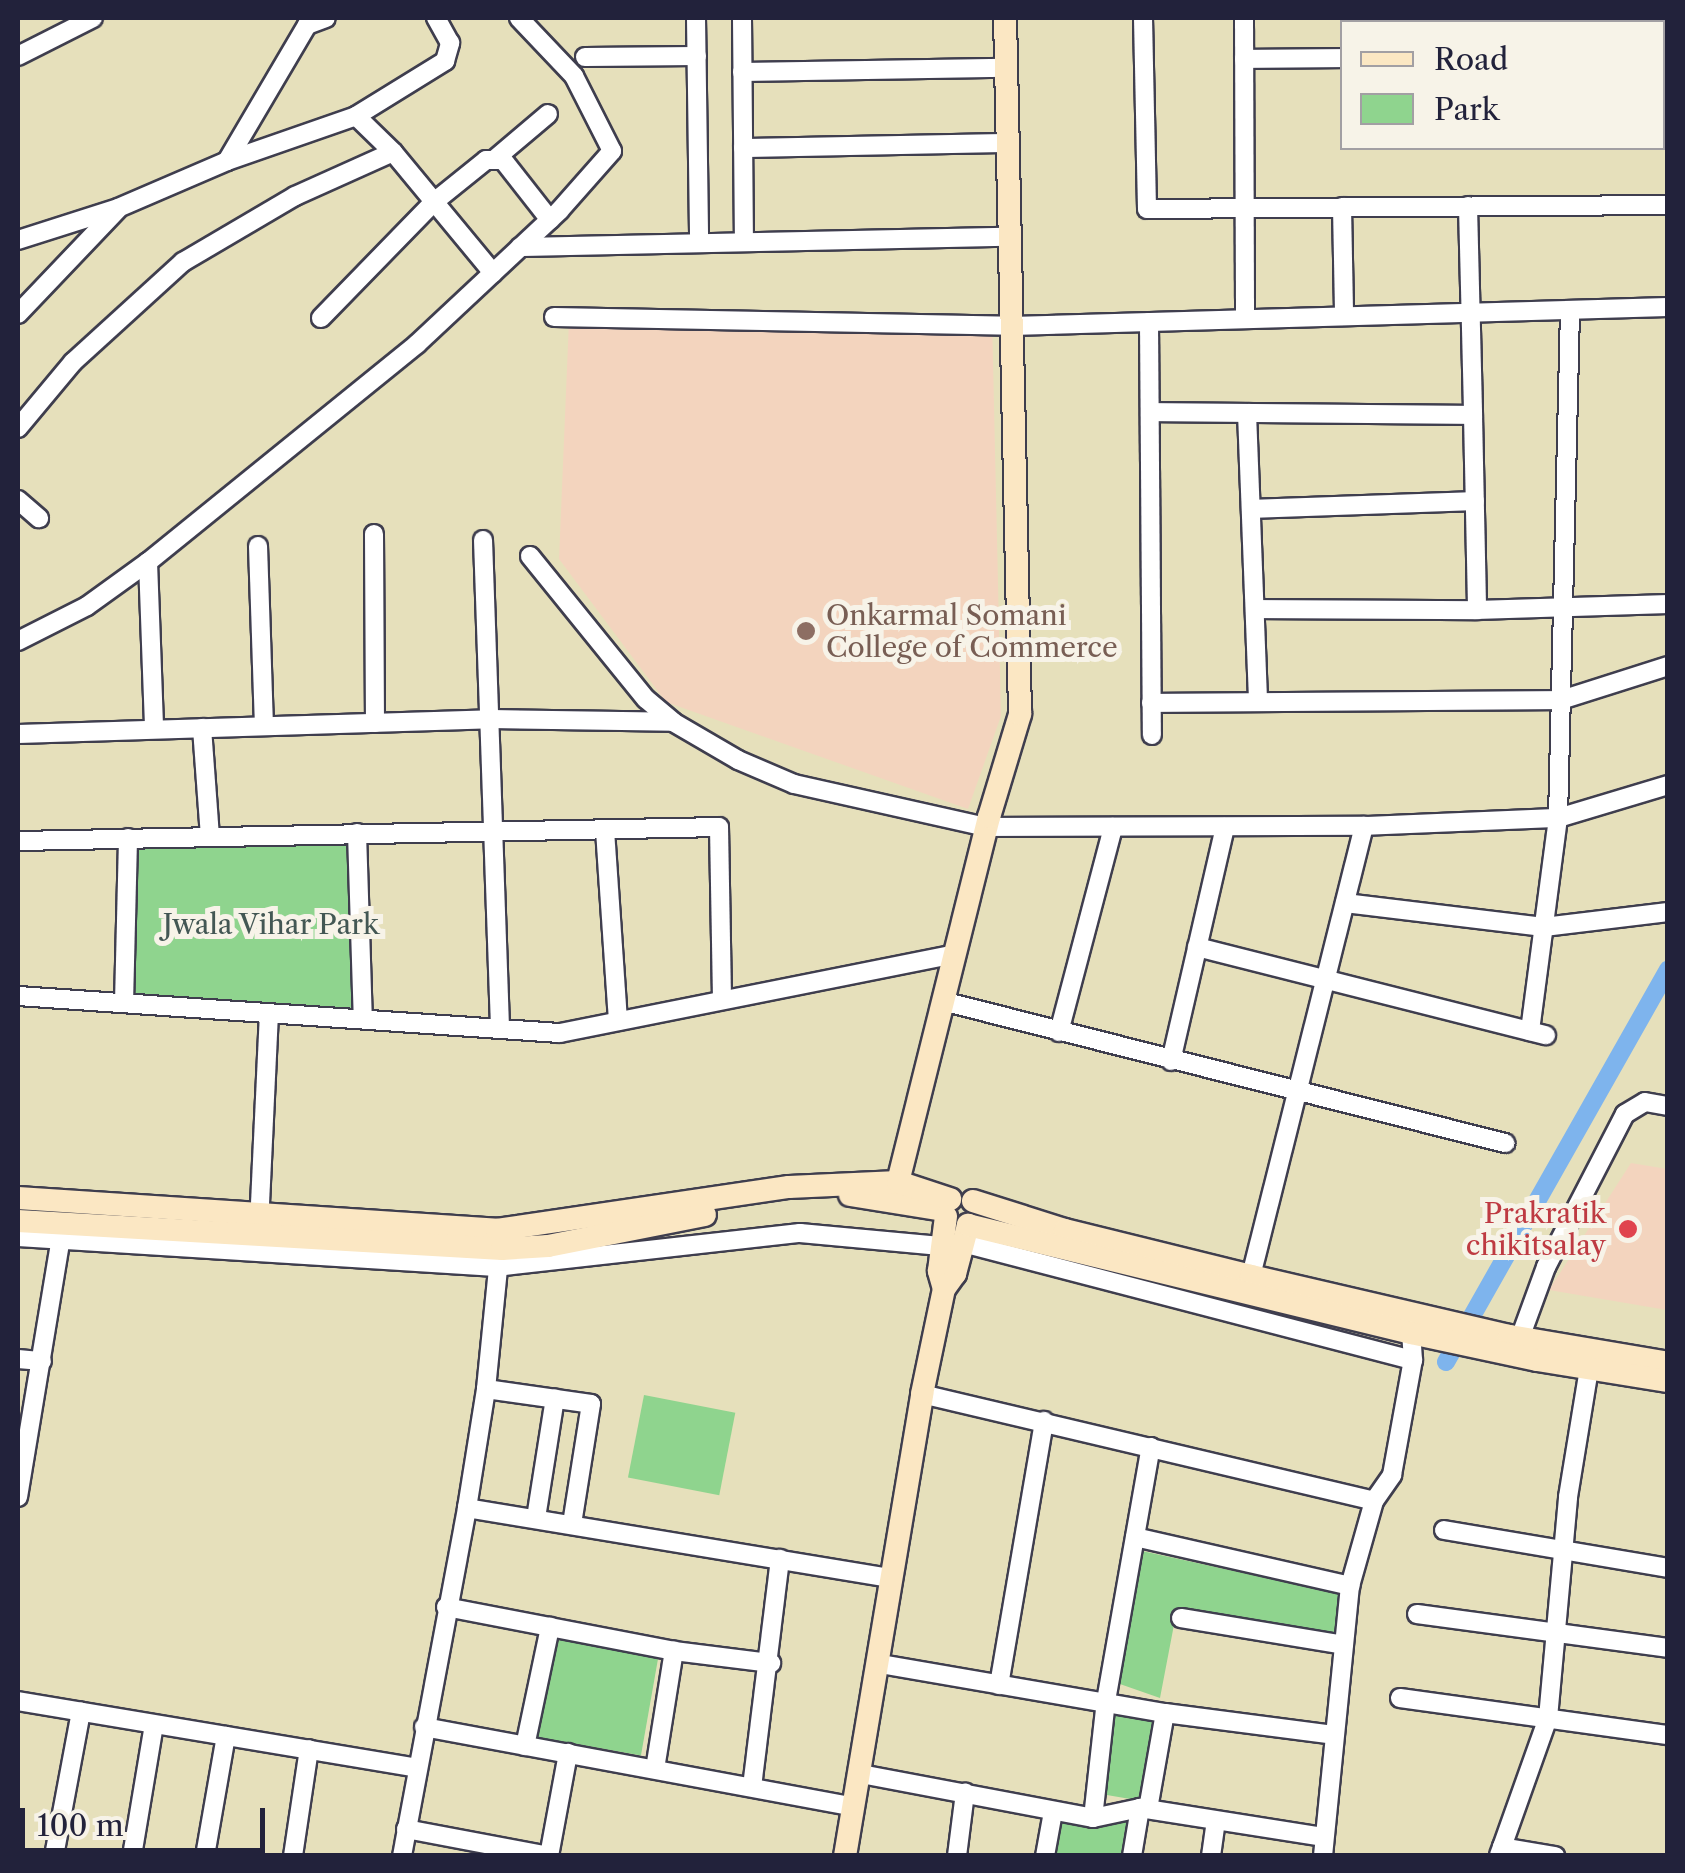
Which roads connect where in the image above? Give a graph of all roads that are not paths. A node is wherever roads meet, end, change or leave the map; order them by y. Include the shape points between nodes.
1 (93, 18) edge
2 (326, 18) edge
3 (436, 18) edge
4 (519, 18) edge
5 (696, 18) edge
6 (742, 18) edge
7 (1004, 18) edge
8 (1142, 18) edge
9 (1244, 18) edge
10 (306, 21) edge
11 (18, 56) edge
12 (697, 56) junction
13 (585, 57) dead end
14 (1340, 58) edge
15 (1244, 59) junction
16 (1006, 68) junction
17 (742, 72) junction
18 (548, 114) dead end
19 (356, 116) junction
20 (1007, 144) junction
21 (743, 148) junction
22 (393, 152) junction
23 (496, 158) junction
24 (227, 161) junction
25 (434, 202) junction
26 (1668, 205) edge
27 (1468, 206) junction
28 (1342, 207) junction
29 (118, 208) junction
30 (1245, 208) junction
31 (550, 220) junction
32 (1009, 237) junction
33 (18, 240) edge
34 (744, 242) junction
35 (699, 243) junction
36 (520, 247) junction
37 (492, 273) junction
38 (1668, 307) edge
39 (1570, 310) junction
40 (1469, 312) junction
41 (18, 314) edge
42 (1344, 316) junction
43 (554, 317) dead end
44 (321, 318) dead end
45 (1246, 319) junction
46 (1150, 322) junction
47 (1011, 326) junction
48 (1150, 412) junction
49 (1247, 413) junction
50 (1473, 415) junction
51 (18, 428) edge
52 (18, 500) edge
53 (1475, 501) junction
54 (1250, 509) junction
55 (39, 518) dead end
56 (374, 534) dead end
57 (483, 540) dead end
58 (258, 546) dead end
59 (530, 556) dead end
60 (149, 569) junction
61 (1668, 604) edge
62 (1563, 608) junction
63 (1254, 609) junction
64 (1478, 610) junction
65 (18, 641) edge
66 (1668, 666) edge
67 (1561, 700) junction
68 (1258, 702) junction
69 (1152, 704) junction
70 (491, 719) junction
71 (673, 722) junction
72 (375, 723) junction
73 (264, 726) junction
74 (202, 728) junction
75 (154, 730) junction
76 (18, 734) edge
77 (1152, 735) dead end
78 (1668, 784) edge
79 (1558, 818) junction
80 (1225, 826) junction
81 (1364, 826) junction
82 (986, 827) junction
83 (1113, 827) junction
84 (494, 829) junction
85 (605, 830) junction
86 (357, 833) junction
87 (210, 837) junction
88 (128, 838) junction
89 (18, 841) edge
90 (1345, 904) junction
91 (1668, 912) edge
92 (1544, 927) junction
93 (1197, 947) junction
94 (954, 954) junction
95 (1325, 980) junction
96 (18, 996) edge
97 (722, 1000) junction
98 (942, 1001) junction
99 (124, 1003) junction
100 (269, 1013) junction
101 (363, 1019) junction
102 (618, 1021) junction
103 (500, 1028) junction
104 (1059, 1032) junction
105 (1171, 1060) junction
106 (1297, 1093) junction
107 (1668, 1106) edge
108 (1505, 1143) dead end
109 (898, 1182) junction
110 (18, 1198) edge
111 (953, 1207) junction
112 (18, 1221) edge
113 (259, 1225) junction
114 (62, 1232) junction
115 (18, 1238) edge
116 (957, 1238) junction
117 (502, 1248) junction
118 (1135, 1276) junction
119 (1251, 1276) junction
120 (1420, 1327) junction
121 (1513, 1343) junction
122 (18, 1359) edge
123 (1413, 1360) junction
124 (42, 1361) junction
125 (1668, 1364) edge
126 (1589, 1369) junction
127 (1668, 1381) edge
128 (486, 1389) junction
129 (922, 1394) junction
130 (556, 1398) junction
131 (1044, 1420) junction
132 (1151, 1447) junction
133 (18, 1497) edge
134 (1374, 1501) junction
135 (466, 1508) junction
136 (536, 1518) junction
137 (572, 1524) junction
138 (1444, 1530) dead end
139 (1136, 1537) junction
140 (1562, 1552) junction
141 (780, 1559) junction
142 (1668, 1568) edge
143 (892, 1578) junction
144 (1350, 1586) junction
145 (446, 1607) junction
146 (1416, 1614) dead end
147 (1182, 1618) dead end
148 (550, 1628) junction
149 (1559, 1633) junction
150 (1344, 1645) junction
151 (1668, 1648) edge
152 (674, 1651) junction
153 (771, 1662) junction
154 (880, 1664) junction
155 (999, 1685) junction
156 (1400, 1698) dead end
157 (1106, 1700) junction
158 (18, 1701) edge
159 (81, 1712) junction
160 (1165, 1713) junction
161 (1548, 1718) junction
162 (154, 1725) junction
163 (424, 1727) junction
164 (1668, 1735) edge
165 (226, 1736) junction
166 (1334, 1736) junction
167 (525, 1746) junction
168 (309, 1749) junction
169 (568, 1753) junction
170 (417, 1768) junction
171 (655, 1769) junction
172 (861, 1774) junction
173 (752, 1786) junction
174 (965, 1793) junction
175 (854, 1807) junction
176 (1144, 1808) junction
177 (1053, 1812) junction
178 (1093, 1818) junction
179 (1216, 1822) junction
180 (406, 1829) junction
181 (1323, 1846) edge
182 (1500, 1851) edge
183 (54, 1856) edge
184 (132, 1856) edge
185 (205, 1856) edge
186 (293, 1856) edge
187 (402, 1856) edge
188 (549, 1856) edge
189 (845, 1856) edge
190 (957, 1856) edge
191 (1045, 1856) edge
192 (1132, 1856) edge
193 (1211, 1856) edge
194 (1554, 1856) edge

1 - 11 street
2 - 10 street
3 - 19 street via 450,43 446,61
4 - 31 street via 574,76 612,151
5 - 12 street
6 - 17 street
7 - 16 main road
8 - 30 street via 1147,209
9 - 15 street
10 - 24 street
12 - 13 street
12 - 35 street
14 - 15 street
15 - 30 street
16 - 17 street
16 - 20 main road
17 - 21 street
18 - 23 street
19 - 22 street
19 - 24 street
20 - 21 street
20 - 32 main road
21 - 34 street
22 - 25 street
22 - 51 street via 295,196 182,262 73,362
23 - 25 street
23 - 31 street via 508,164
24 - 29 street
25 - 37 street
25 - 44 street
26 - 27 street
27 - 28 street
27 - 40 street
28 - 30 street
28 - 42 street
29 - 33 street
29 - 41 street
30 - 45 street
31 - 36 street
32 - 34 street
32 - 47 main road
34 - 35 street
35 - 36 street
36 - 37 street
37 - 60 street via 418,344
38 - 39 street
39 - 40 street
39 - 62 street
40 - 42 street
40 - 50 street
42 - 45 street
43 - 47 street
45 - 46 street
46 - 47 street
46 - 48 street
47 - 82 main road via 1020,714
48 - 49 street
48 - 69 street
49 - 50 street
49 - 54 street
50 - 53 street
52 - 55 street
53 - 54 street
53 - 64 street
54 - 63 street
56 - 72 street
57 - 70 street
58 - 73 street
59 - 71 street via 646,699
60 - 65 street
60 - 75 street
61 - 62 street
62 - 64 street
62 - 67 street
63 - 64 street
63 - 68 street
66 - 67 street
67 - 68 street
67 - 79 street
68 - 69 street
69 - 77 street
70 - 71 street
70 - 72 street
70 - 84 street
71 - 82 street via 794,784
72 - 73 street
73 - 74 street
74 - 75 street
74 - 87 street
75 - 76 street
78 - 79 street
79 - 81 street
79 - 92 street
80 - 81 street
80 - 83 street
80 - 93 street
81 - 90 street
82 - 83 street
82 - 94 main road
83 - 104 street
84 - 85 street
84 - 86 street
84 - 103 street
85 - 97 street via 720,827
85 - 102 street
86 - 87 street
86 - 101 street
87 - 88 street
88 - 89 street
88 - 99 street
90 - 92 street
90 - 95 street
91 - 92 street
92 - 95 street via 1538,1033
93 - 95 street
93 - 105 street
94 - 97 street
94 - 98 main road
95 - 106 street
96 - 99 street
97 - 102 street
98 - 104 street
98 - 109 main road
99 - 100 street
100 - 101 street
100 - 113 street
101 - 103 street
102 - 103 street via 560,1033
104 - 105 street
105 - 106 street
106 - 108 street
106 - 119 street
107 - 121 street via 1644,1102 1624,1114
109 - 111 main road
109 - 117 main road via 788,1187
110 - 113 main road
111 - 116 main road
111 - 116 main road via 976,1214
111 - 117 main road via 864,1196 790,1198 548,1246
111 - 119 main road
112 - 114 main road
113 - 114 main road
113 - 117 main road
114 - 115 street
114 - 117 street
114 - 124 street
116 - 117 street via 800,1233
116 - 118 main road
116 - 129 main road via 955,1274 944,1289
117 - 128 street
118 - 120 main road
118 - 123 street
119 - 120 main road
120 - 121 main road
120 - 123 street
121 - 125 main road
121 - 126 main road
122 - 124 street
123 - 134 street via 1392,1474
124 - 133 street
126 - 127 main road
126 - 140 street
128 - 130 street
128 - 135 street
129 - 131 street
129 - 143 main road
130 - 136 street
130 - 137 street via 592,1404
131 - 132 street
131 - 155 street
132 - 134 street
132 - 139 street
134 - 144 street
135 - 136 street
135 - 145 street
136 - 137 street
137 - 141 street
138 - 140 street
139 - 144 street
139 - 157 street
140 - 142 street
140 - 149 street
141 - 143 street
141 - 153 street
143 - 154 main road
144 - 150 street
145 - 148 street
145 - 163 street
146 - 149 street
147 - 150 street
148 - 152 street
148 - 167 street
149 - 151 street
149 - 161 street
150 - 166 street
152 - 153 street
152 - 171 street
153 - 173 street
154 - 155 street
154 - 172 main road
155 - 157 street
156 - 161 street
157 - 160 street
157 - 178 street
158 - 159 street
159 - 162 street
159 - 183 street
160 - 166 street
160 - 176 street
161 - 164 street
161 - 182 street
162 - 165 street
162 - 184 street
163 - 167 street
163 - 170 street
165 - 168 street
165 - 185 street
166 - 181 street
167 - 169 street
168 - 170 street
168 - 186 street
169 - 171 street
169 - 188 street
170 - 180 street
171 - 173 street
172 - 174 street
172 - 175 main road
173 - 175 street
174 - 177 street
174 - 190 street
175 - 189 main road
176 - 178 street
176 - 179 street
176 - 192 street
177 - 178 street
177 - 191 street
179 - 181 street
179 - 193 street
180 - 187 street
180 - 188 street
182 - 194 street

